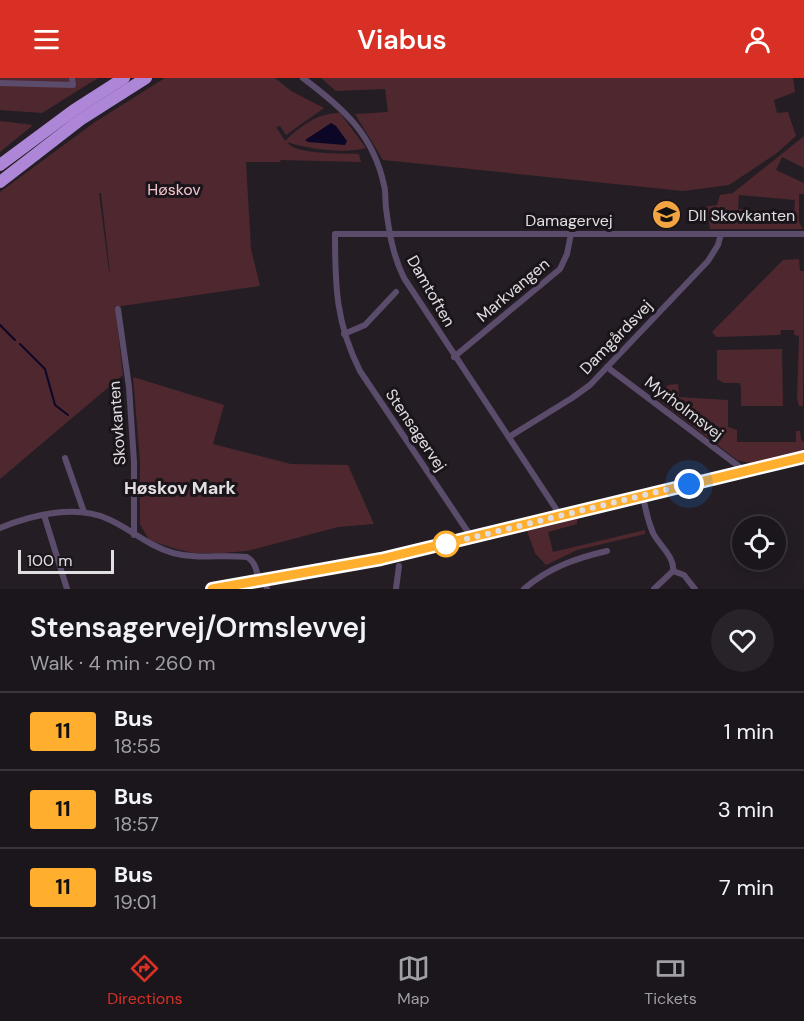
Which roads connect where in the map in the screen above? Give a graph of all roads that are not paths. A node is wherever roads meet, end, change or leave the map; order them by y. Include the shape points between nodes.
1 (72, 78) edge
2 (124, 78) edge
3 (146, 78) edge
4 (303, 78) edge
5 (0, 83) edge
6 (0, 165) edge
7 (0, 182) edge
8 (335, 234) joint
9 (390, 234) junction
10 (571, 234) junction
11 (721, 234) junction
12 (804, 234) edge
13 (396, 292) dead end
14 (118, 309) dead end
15 (344, 334) junction
16 (454, 357) junction
17 (607, 367) junction
18 (508, 437) junction
19 (804, 457) edge
20 (65, 458) dead end
21 (745, 471) junction
22 (643, 495) junction
23 (84, 512) junction
24 (44, 515) junction
25 (560, 515) junction
26 (0, 528) edge
27 (134, 535) junction
28 (472, 538) junction
29 (607, 551) dead end
30 (399, 566) dead end
31 (673, 571) junction
32 (264, 584) edge
33 (66, 589) edge
34 (212, 589) edge
35 (396, 589) edge
36 (524, 589) edge
37 (654, 589) edge
38 (695, 589) edge

1 - 5 street via 73,85
2 - 6 highway
3 - 7 highway via 80,120
4 - 9 street, Damtoften via 349,116 367,140 385,186
8 - 9 street, Damagervej
8 - 15 street, Stensagervej via 335,285
9 - 10 street, Damagervej
9 - 16 street, Damtoften via 404,278
10 - 11 street, Damagervej
10 - 16 street, Markvangen via 560,269
11 - 12 street, Damagervej
11 - 17 street, Damgårdsvej via 708,261
13 - 15 street via 365,325
14 - 27 street, Skovkanten via 134,462
15 - 28 street, Stensagervej via 360,371
16 - 18 street, Damtoften
17 - 18 street, Damgårdsvej via 581,392
17 - 21 street, Myrholmsvej
18 - 25 street, Damtoften
19 - 21 street
20 - 23 street
21 - 22 street
22 - 25 street
22 - 31 street via 650,525 672,562
23 - 24 street
23 - 27 street via 108,518
24 - 26 street
24 - 33 street
25 - 28 street
27 - 32 street via 176,554 247,557
28 - 32 street
29 - 36 street via 569,561
30 - 35 street
31 - 37 street
31 - 38 street via 684,575
32 - 34 street

